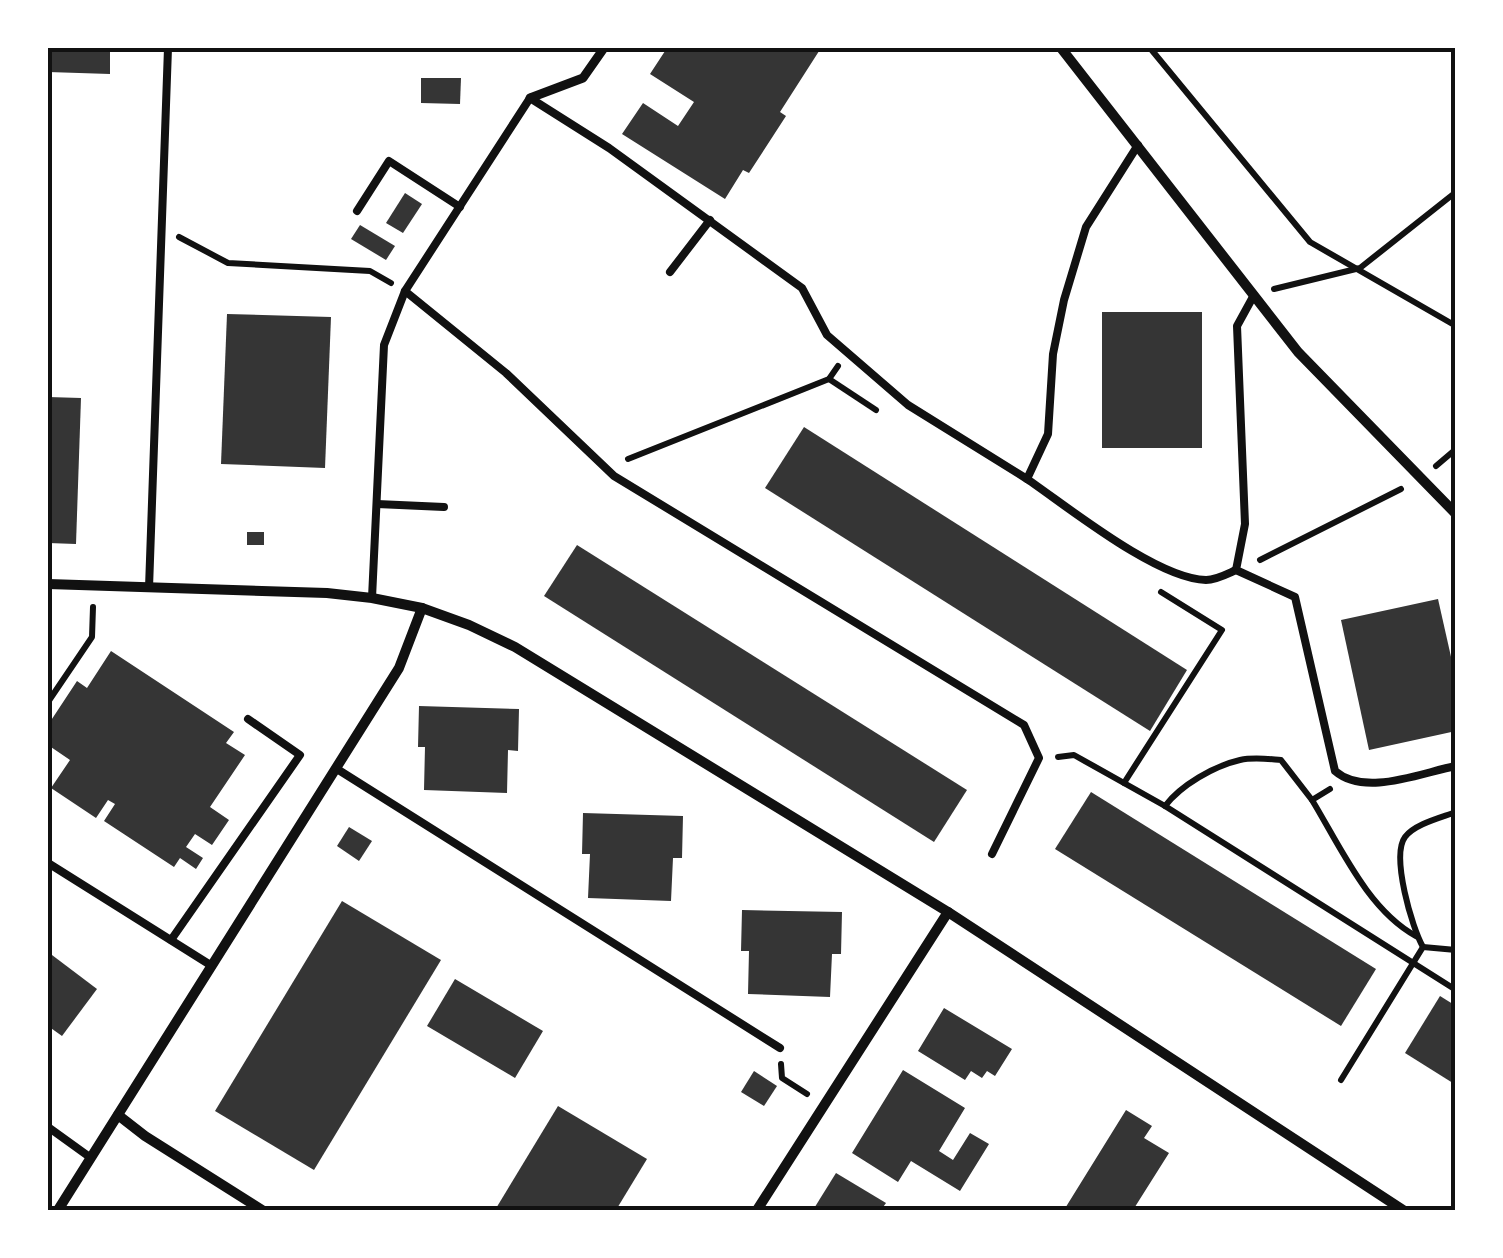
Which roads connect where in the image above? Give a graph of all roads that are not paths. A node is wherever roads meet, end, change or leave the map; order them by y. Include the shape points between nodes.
1 (168, 48) edge
2 (604, 48) edge
3 (1061, 48) edge
4 (530, 98) junction
5 (1138, 146) junction
6 (460, 207) junction
7 (358, 211) dead end
8 (710, 220) junction
9 (670, 272) dead end
10 (405, 292) junction
11 (1254, 295) junction
12 (1026, 479) junction
13 (377, 504) junction
14 (444, 507) dead end
15 (1456, 514) edge
16 (1236, 570) junction
17 (48, 584) edge
18 (149, 588) junction
19 (372, 598) junction
20 (422, 608) junction
21 (248, 719) dead end
22 (1456, 766) edge
23 (337, 770) junction
24 (992, 854) dead end
25 (48, 863) edge
26 (948, 912) junction
27 (171, 940) junction
28 (212, 966) junction
29 (780, 1048) dead end
30 (118, 1115) junction
31 (48, 1127) edge
32 (91, 1158) junction
33 (58, 1210) edge
34 (262, 1210) edge
35 (757, 1210) edge
36 (1403, 1210) edge

1 - 18 lane
2 - 4 street via 582,78
3 - 5 street
4 - 6 lane
4 - 8 lane
5 - 11 street
5 - 12 lane via 1086,227 1057,336 1048,434
6 - 7 lane via 390,161
6 - 10 lane
8 - 9 lane
8 - 12 lane via 802,288 827,335 908,405
10 - 13 lane via 384,345
10 - 24 lane via 506,373 614,476 1024,724 1039,758
11 - 15 street via 1298,352
11 - 16 lane via 1238,326 1245,524
12 - 16 lane via 1143,557 1192,578 1210,580
13 - 14 lane
13 - 19 lane
16 - 22 lane via 1295,597 1335,771 1366,784
17 - 18 street
18 - 19 street
19 - 20 street
20 - 23 street via 399,668
20 - 26 street via 516,648
21 - 27 lane via 300,755
23 - 28 street
23 - 29 lane
25 - 27 lane
26 - 35 street
26 - 36 street
27 - 28 lane
28 - 30 street
30 - 32 street
30 - 34 street
31 - 32 lane
32 - 33 street

